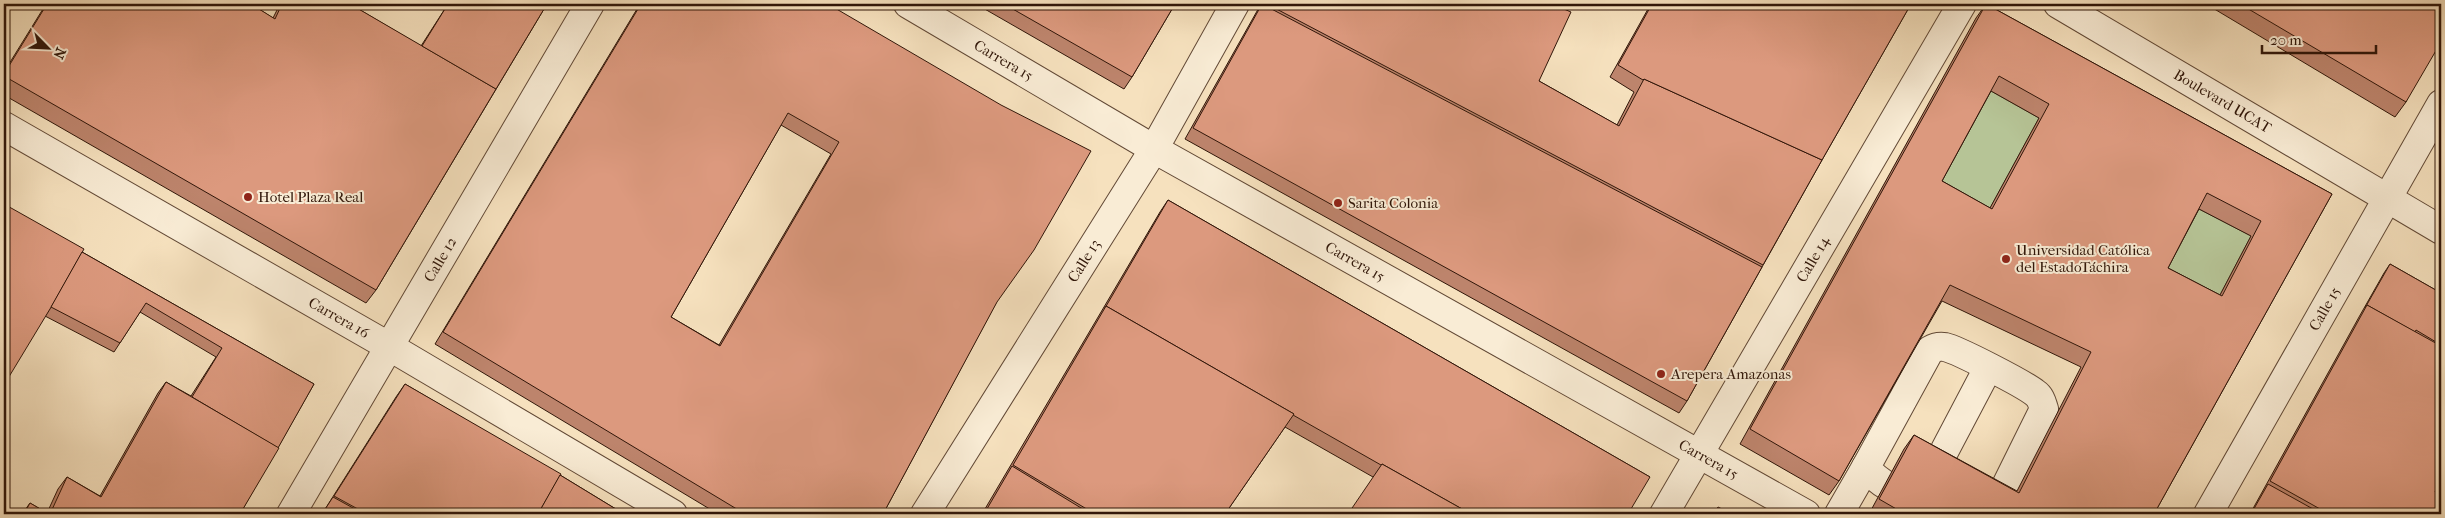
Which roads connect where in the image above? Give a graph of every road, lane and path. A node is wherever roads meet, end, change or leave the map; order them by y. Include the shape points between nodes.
1 (590, 4) edge
2 (908, 4) edge
3 (1235, 4) edge
4 (1962, 4) edge
5 (2058, 4) edge
6 (2441, 104) edge
7 (4, 126) edge
8 (1154, 149) junction
9 (2388, 197) junction
10 (2441, 230) edge
11 (390, 347) junction
12 (1988, 368) junction
13 (1698, 454) junction
14 (1866, 467) junction
15 (1918, 501) junction
16 (291, 514) edge
17 (673, 514) edge
18 (924, 514) edge
19 (1664, 514) edge
20 (1806, 514) edge
21 (1839, 514) edge
22 (1944, 514) edge
23 (1992, 514) edge
24 (2208, 514) edge

1 - 11 street, Calle 12
2 - 8 street, Carrera 15
3 - 8 street, Calle 13
4 - 13 street, Calle 14
5 - 9 street, Boulevard UCAT
6 - 9 street, Calle 15
7 - 11 street, Carrera 16
8 - 13 street, Carrera 15
8 - 18 street, Calle 13
9 - 10 street, Boulevard UCAT
9 - 24 street, Calle 15
11 - 16 street, Calle 12
11 - 17 street, Carrera 16
12 - 14 street via 1947,348 1938,346 1930,350
12 - 15 street
12 - 23 street via 2035,392 2044,409
13 - 19 street, Calle 14
13 - 20 street, Carrera 15
14 - 15 street via 1880,481
14 - 21 street
15 - 22 street

